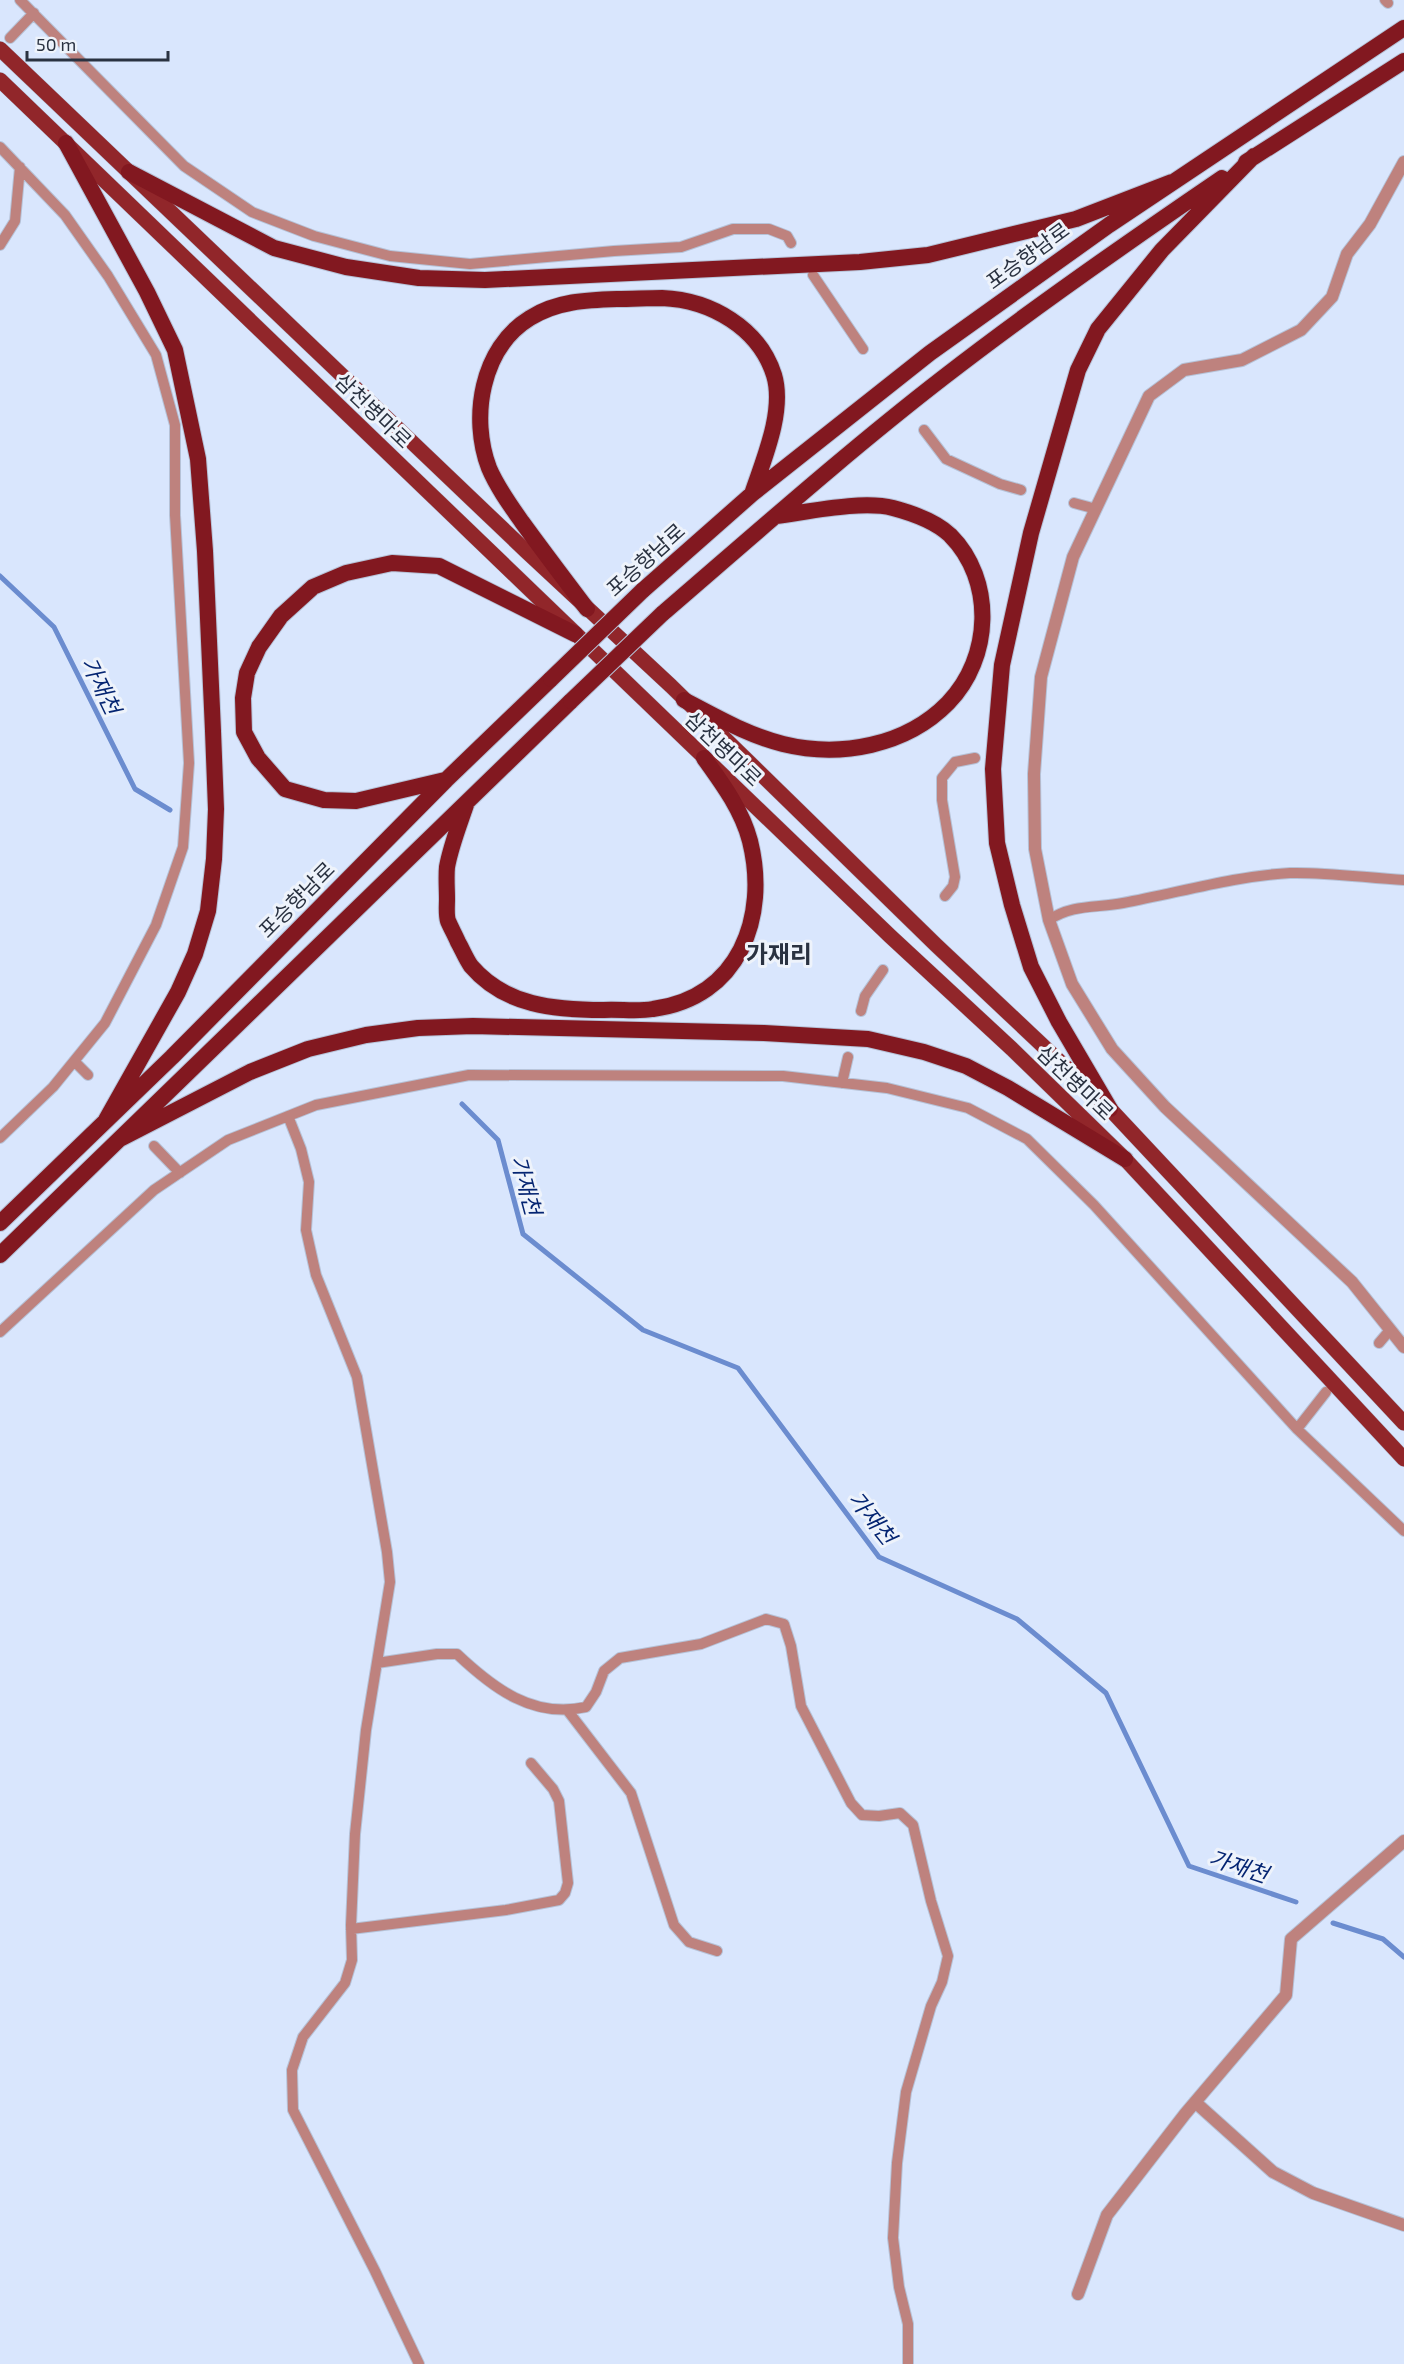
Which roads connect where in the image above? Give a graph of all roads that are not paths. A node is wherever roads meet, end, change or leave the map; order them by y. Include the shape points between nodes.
1 (20, 0) edge
2 (34, 13) junction
3 (1404, 28) edge
4 (5, 43) edge
5 (1404, 61) edge
6 (0, 80) edge
7 (66, 143) junction
8 (0, 147) edge
9 (1254, 156) junction
10 (1404, 162) edge
11 (20, 167) junction
12 (129, 172) junction
13 (1172, 182) junction
14 (791, 243) dead end
15 (0, 245) edge
16 (813, 275) dead end
17 (863, 349) dead end
18 (924, 430) dead end
19 (1021, 490) dead end
20 (752, 494) junction
21 (1074, 503) dead end
22 (1096, 509) junction
23 (775, 517) junction
24 (587, 609) junction
25 (575, 634) junction
26 (684, 700) junction
27 (704, 758) junction
28 (975, 758) dead end
29 (446, 780) junction
30 (467, 801) junction
31 (1404, 880) edge
32 (945, 896) dead end
33 (1049, 920) junction
34 (883, 970) dead end
35 (861, 1011) dead end
36 (848, 1058) dead end
37 (74, 1061) junction
38 (88, 1075) dead end
39 (842, 1083) junction
40 (1110, 1108) junction
41 (288, 1116) junction
42 (106, 1119) junction
43 (0, 1138) edge
44 (120, 1139) junction
45 (154, 1146) dead end
46 (1125, 1160) junction
47 (180, 1173) junction
48 (0, 1223) edge
49 (0, 1255) edge
50 (1390, 1330) junction
51 (0, 1332) edge
52 (1379, 1342) dead end
53 (1404, 1347) edge
54 (1326, 1392) dead end
55 (1404, 1423) edge
56 (1297, 1429) junction
57 (1404, 1459) edge
58 (1404, 1531) edge
59 (377, 1662) junction
60 (568, 1712) junction
61 (531, 1763) dead end
62 (1404, 1841) edge
63 (351, 1929) junction
64 (717, 1951) dead end
65 (1195, 2102) junction
66 (1404, 2225) edge
67 (1078, 2294) dead end
68 (419, 2364) edge
69 (908, 2364) edge

1 - 2 lane
2 - 4 lane
2 - 14 lane via 184,166 252,212 314,236 390,256 470,264 681,247 733,229 769,229 787,236
3 - 13 highway, 포승향남로
4 - 12 main road, 삼천병마로
5 - 9 highway
6 - 7 main road, 삼천병마로
7 - 25 main road, 삼천병마로
7 - 42 highway via 175,350 198,459 213,731 216,809 208,911 178,992
8 - 11 lane
9 - 23 highway via 944,377
9 - 40 highway via 1162,250 1098,329 1078,370 1031,533 1002,665 993,769 997,843 1012,905 1031,967
10 - 22 street via 1370,224 1347,254 1332,297 1302,330 1242,360 1184,370 1149,396
11 - 15 lane via 15,221
11 - 37 lane via 65,215 150,345 176,425 175,515 189,763 183,847 156,925 105,1023
12 - 13 highway via 274,248 346,267 419,278 485,280 860,262 928,255 1076,219
12 - 24 main road, 삼천병마로
13 - 20 highway, 포승향남로 via 930,352
16 - 17 lane
18 - 19 lane via 946,459
20 - 24 highway via 772,433 776,403 775,377 762,349 746,330 697,303 664,298 578,300 529,318 501,348 490,368 481,393 479,426 489,468 510,505
20 - 29 highway, 포승향남로, bridge via 642,591
21 - 22 lane
22 - 33 street via 1073,557 1041,677 1032,746 1035,849
23 - 26 highway via 857,506 891,507 923,518 949,534 969,558 981,590 984,618 980,646 967,678 948,703 922,724 874,745 848,750 784,744 743,732
23 - 30 highway, bridge via 662,614
24 - 26 main road, 삼천병마로
25 - 27 main road, 삼천병마로
25 - 29 highway via 439,566 392,563 346,573 313,587 281,616 259,647 247,673 243,698 244,732 258,758 285,789 324,800 356,801
26 - 40 main road, 삼천병마로
27 - 30 highway via 730,795 750,839 755,902 750,934 727,973 709,988 686,1001 654,1010 561,1010 539,1006 492,986 470,965 447,920 447,867
27 - 46 main road, 삼천병마로
28 - 32 lane via 955,762 942,778 955,877
29 - 42 highway, 포승향남로
30 - 44 highway
31 - 33 lane via 1290,873 1113,905 1077,907
33 - 50 street via 1072,984 1112,1049 1165,1107 1352,1282
34 - 35 lane via 865,996
36 - 39 lane
37 - 38 lane
37 - 43 lane
39 - 41 lane via 783,1076 469,1075 316,1105
39 - 56 lane via 887,1088 968,1108 1027,1139 1094,1205
40 - 55 main road, 삼천병마로
41 - 47 lane via 228,1140
41 - 59 lane via 309,1182 306,1230 316,1275 357,1377 387,1552 390,1582
42 - 48 highway, 포승향남로
44 - 46 highway via 250,1072 308,1048 418,1028 473,1026 868,1039 966,1066
44 - 49 highway
45 - 47 lane
46 - 57 main road, 삼천병마로
47 - 51 lane via 154,1190
50 - 52 lane
50 - 53 street
54 - 56 lane
56 - 58 lane
59 - 60 lane via 457,1654 505,1694 534,1706
59 - 63 lane via 355,1834
60 - 64 lane via 631,1793 674,1925 689,1942
60 - 69 lane via 586,1707 604,1671 620,1658 701,1644 766,1619 784,1624 801,1706 850,1803 862,1815 900,1813 913,1825 948,1956 906,2092 897,2163 893,2238 908,2324
61 - 63 lane via 560,1801 568,1883 560,1900
62 - 65 street via 1291,1939 1286,1995
63 - 68 lane via 352,1960 345,1983 303,2037 292,2070 293,2110
65 - 66 street via 1273,2172 1313,2193
65 - 67 street via 1107,2215

